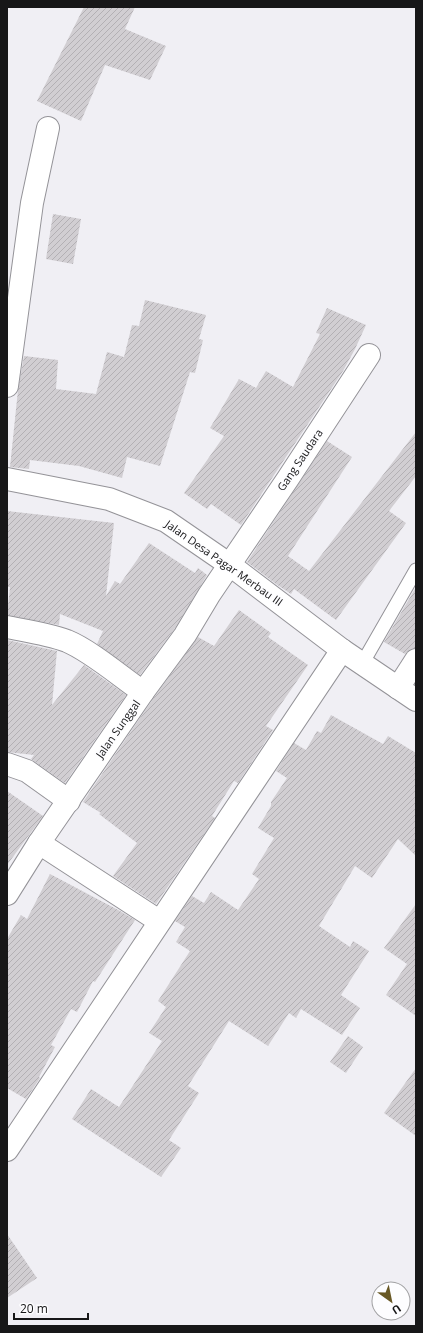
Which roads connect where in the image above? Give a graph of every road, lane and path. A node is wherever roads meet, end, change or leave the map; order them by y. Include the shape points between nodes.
1 (48, 128) dead end
2 (369, 355) dead end
3 (7, 386) edge
4 (7, 479) edge
5 (230, 565) junction
6 (416, 570) edge
7 (7, 627) edge
8 (342, 650) junction
9 (416, 660) edge
10 (362, 664) junction
11 (398, 688) junction
12 (143, 692) junction
13 (416, 700) edge
14 (7, 764) edge
15 (69, 801) junction
16 (39, 843) junction
17 (7, 894) edge
18 (159, 921) junction
19 (7, 1150) edge

1 - 3 street via 30,210
2 - 5 street, Gang Saudara
4 - 5 street, Jalan Desa Pagar Merbau III via 109,499 159,518
5 - 8 street, Jalan Desa Pagar Merbau III
5 - 12 street, Jalan Sunggal
6 - 10 lane
7 - 12 street via 68,642
8 - 10 street, Jalan Desa Pagar Merbau III
8 - 18 street
9 - 11 street
10 - 11 street, Jalan Desa Pagar Merbau III
11 - 13 street, Jalan Desa Pagar Merbau III
12 - 15 street, Jalan Sunggal
14 - 15 street via 27,771
15 - 16 street, Jalan Sunggal
16 - 17 street, Jalan Sunggal
16 - 18 street
18 - 19 street

